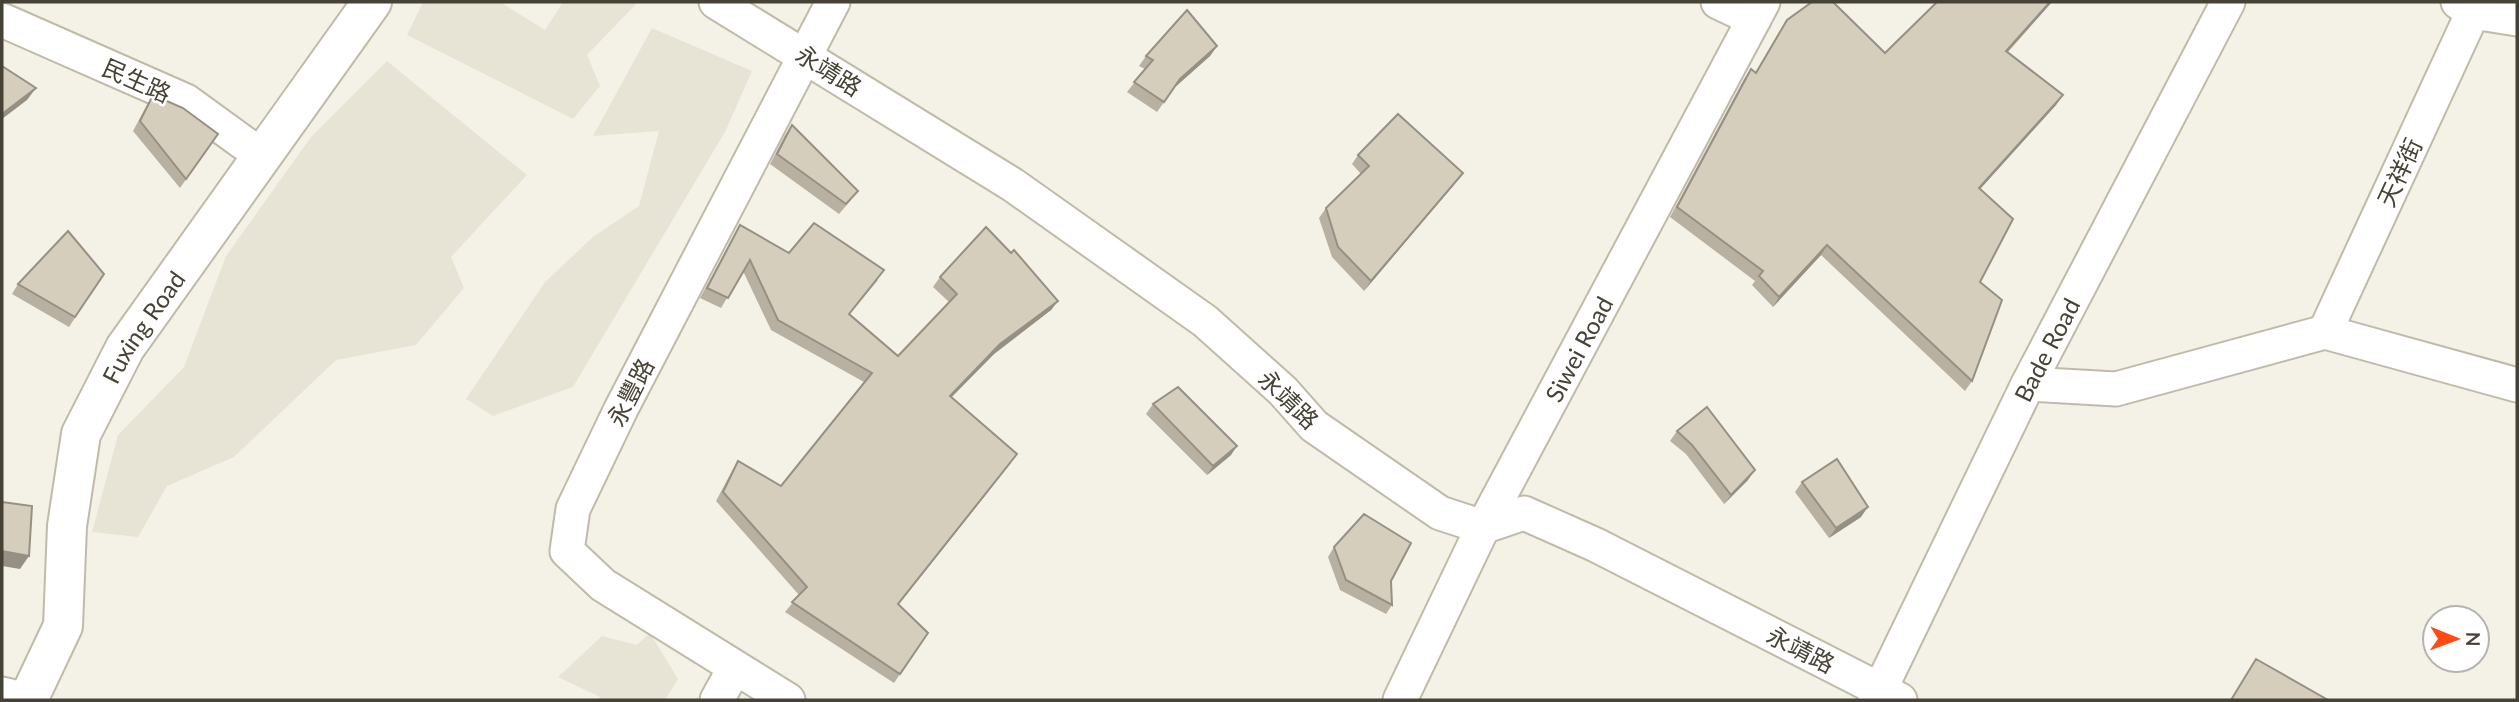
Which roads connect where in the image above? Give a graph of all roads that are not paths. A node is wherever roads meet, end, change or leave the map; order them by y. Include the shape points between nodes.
1 (372, 2) edge
2 (716, 2) edge
3 (833, 2) edge
4 (1718, 2) edge
5 (2228, 2) edge
6 (2466, 7) edge
7 (1759, 10) edge
8 (2517, 19) edge
9 (2, 20) edge
10 (805, 55) junction
11 (263, 157) junction
12 (2325, 331) junction
13 (2028, 384) junction
14 (2517, 385) edge
15 (1483, 527) junction
16 (734, 668) junction
17 (2, 694) edge
18 (1885, 696) edge
19 (28, 700) edge
20 (717, 700) edge
21 (788, 700) edge
22 (1399, 700) edge

1 - 11 street, Fuxing Road
2 - 10 street, 永靖路
3 - 10 street, 永豐路
4 - 7 street
5 - 13 street, Bade Road
6 - 8 street
6 - 12 street, 天祥街
7 - 15 street, Siwei Road
9 - 11 street, 民生路 via 186,101
10 - 15 street, 永靖路 via 1013,186 1205,321 1283,391 1314,426 1440,513
10 - 16 street, 永豐路 via 573,509 567,551 603,585
11 - 19 street, Fuxing Road via 125,348 81,434 67,526 63,626
12 - 13 street via 2116,388
12 - 14 street
13 - 18 street, Bade Road
15 - 18 street, 永靖路 via 1524,513 1596,545
15 - 22 street, Siwei Road
16 - 20 street
16 - 21 street, 永豐路
17 - 19 street

